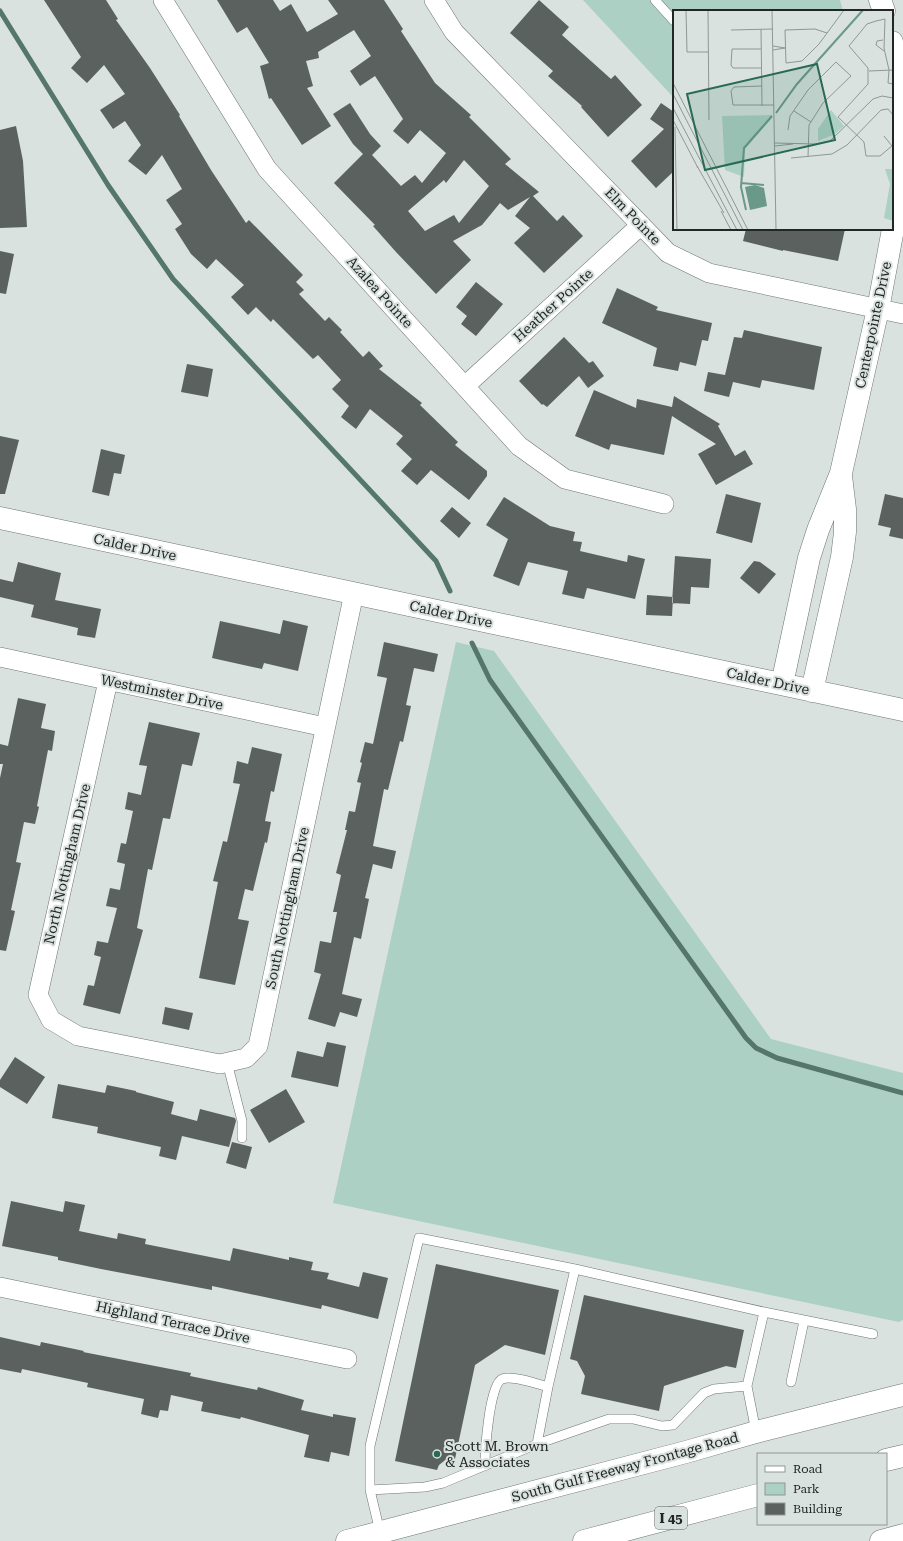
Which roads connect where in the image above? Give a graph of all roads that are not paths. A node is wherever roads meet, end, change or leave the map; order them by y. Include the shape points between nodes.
1 (163, 0) edge
2 (434, 0) edge
3 (655, 0) edge
4 (880, 0) edge
5 (884, 10) edge
6 (673, 21) edge
7 (893, 46) edge
8 (903, 172) edge
9 (903, 176) edge
10 (641, 225) junction
11 (893, 229) edge
12 (893, 230) edge
13 (878, 309) junction
14 (903, 314) edge
15 (465, 386) junction
16 (841, 473) junction
17 (664, 504) dead end
18 (0, 518) edge
19 (354, 593) junction
20 (0, 658) edge
21 (108, 681) junction
22 (782, 684) junction
23 (812, 691) junction
24 (903, 710) edge
25 (325, 727) junction
26 (224, 1063) junction
27 (242, 1138) dead end
28 (575, 1269) junction
29 (0, 1287) edge
30 (764, 1312) junction
31 (804, 1321) junction
32 (873, 1334) dead end
33 (347, 1359) dead end
34 (791, 1382) dead end
35 (747, 1386) junction
36 (548, 1387) junction
37 (903, 1394) edge
38 (756, 1432) junction
39 (537, 1444) junction
40 (903, 1456) edge
41 (887, 1460) edge
42 (485, 1466) junction
43 (370, 1490) junction
44 (757, 1495) edge
45 (380, 1532) junction
46 (903, 1535) edge
47 (347, 1541) edge
48 (584, 1541) edge
49 (881, 1541) edge

1 - 15 street, Azalea Pointe via 267,169
2 - 10 street, Elm Pointe via 454,32
3 - 6 lane
4 - 5 main road
7 - 8 main road via 901,111
9 - 11 main road, Centerpointe Drive
10 - 13 street, Elm Pointe via 668,253 709,273
10 - 15 street, Heather Pointe
12 - 13 main road, Centerpointe Drive
13 - 14 street, Elm Pointe
13 - 16 main road, Centerpointe Drive
15 - 17 street, Azalea Pointe via 519,446 565,479
16 - 22 main road, Centerpointe Drive via 809,558
16 - 23 main road, Centerpointe Drive via 845,509 842,557
18 - 19 main road, Calder Drive
19 - 22 main road, Calder Drive
19 - 25 street, South Nottingham Drive
20 - 21 street, Westminster Drive
21 - 25 street, Westminster Drive
21 - 26 street, North Nottingham Drive via 38,995 51,1020 78,1036
22 - 23 main road, Calder Drive
23 - 24 main road, Calder Drive
25 - 26 street, South Nottingham Drive via 258,1046 246,1058
26 - 27 lane via 242,1121
28 - 30 lane
28 - 36 lane
28 - 43 lane via 419,1238 370,1446
29 - 33 street, Highland Terrace Drive
30 - 31 lane
30 - 35 lane
31 - 32 lane
31 - 34 lane
35 - 38 lane
35 - 39 lane via 714,1389 704,1393 673,1424 662,1426 634,1419 609,1419
36 - 39 lane
36 - 42 lane via 506,1378 498,1382 488,1423
37 - 38 main road, South Gulf Freeway Frontage Road
38 - 45 main road, South Gulf Freeway Frontage Road
39 - 42 lane
40 - 41 main road
42 - 43 lane via 443,1483 425,1487
43 - 45 lane
44 - 48 main road, I 45
45 - 47 main road, South Gulf Freeway Frontage Road
46 - 49 main road

